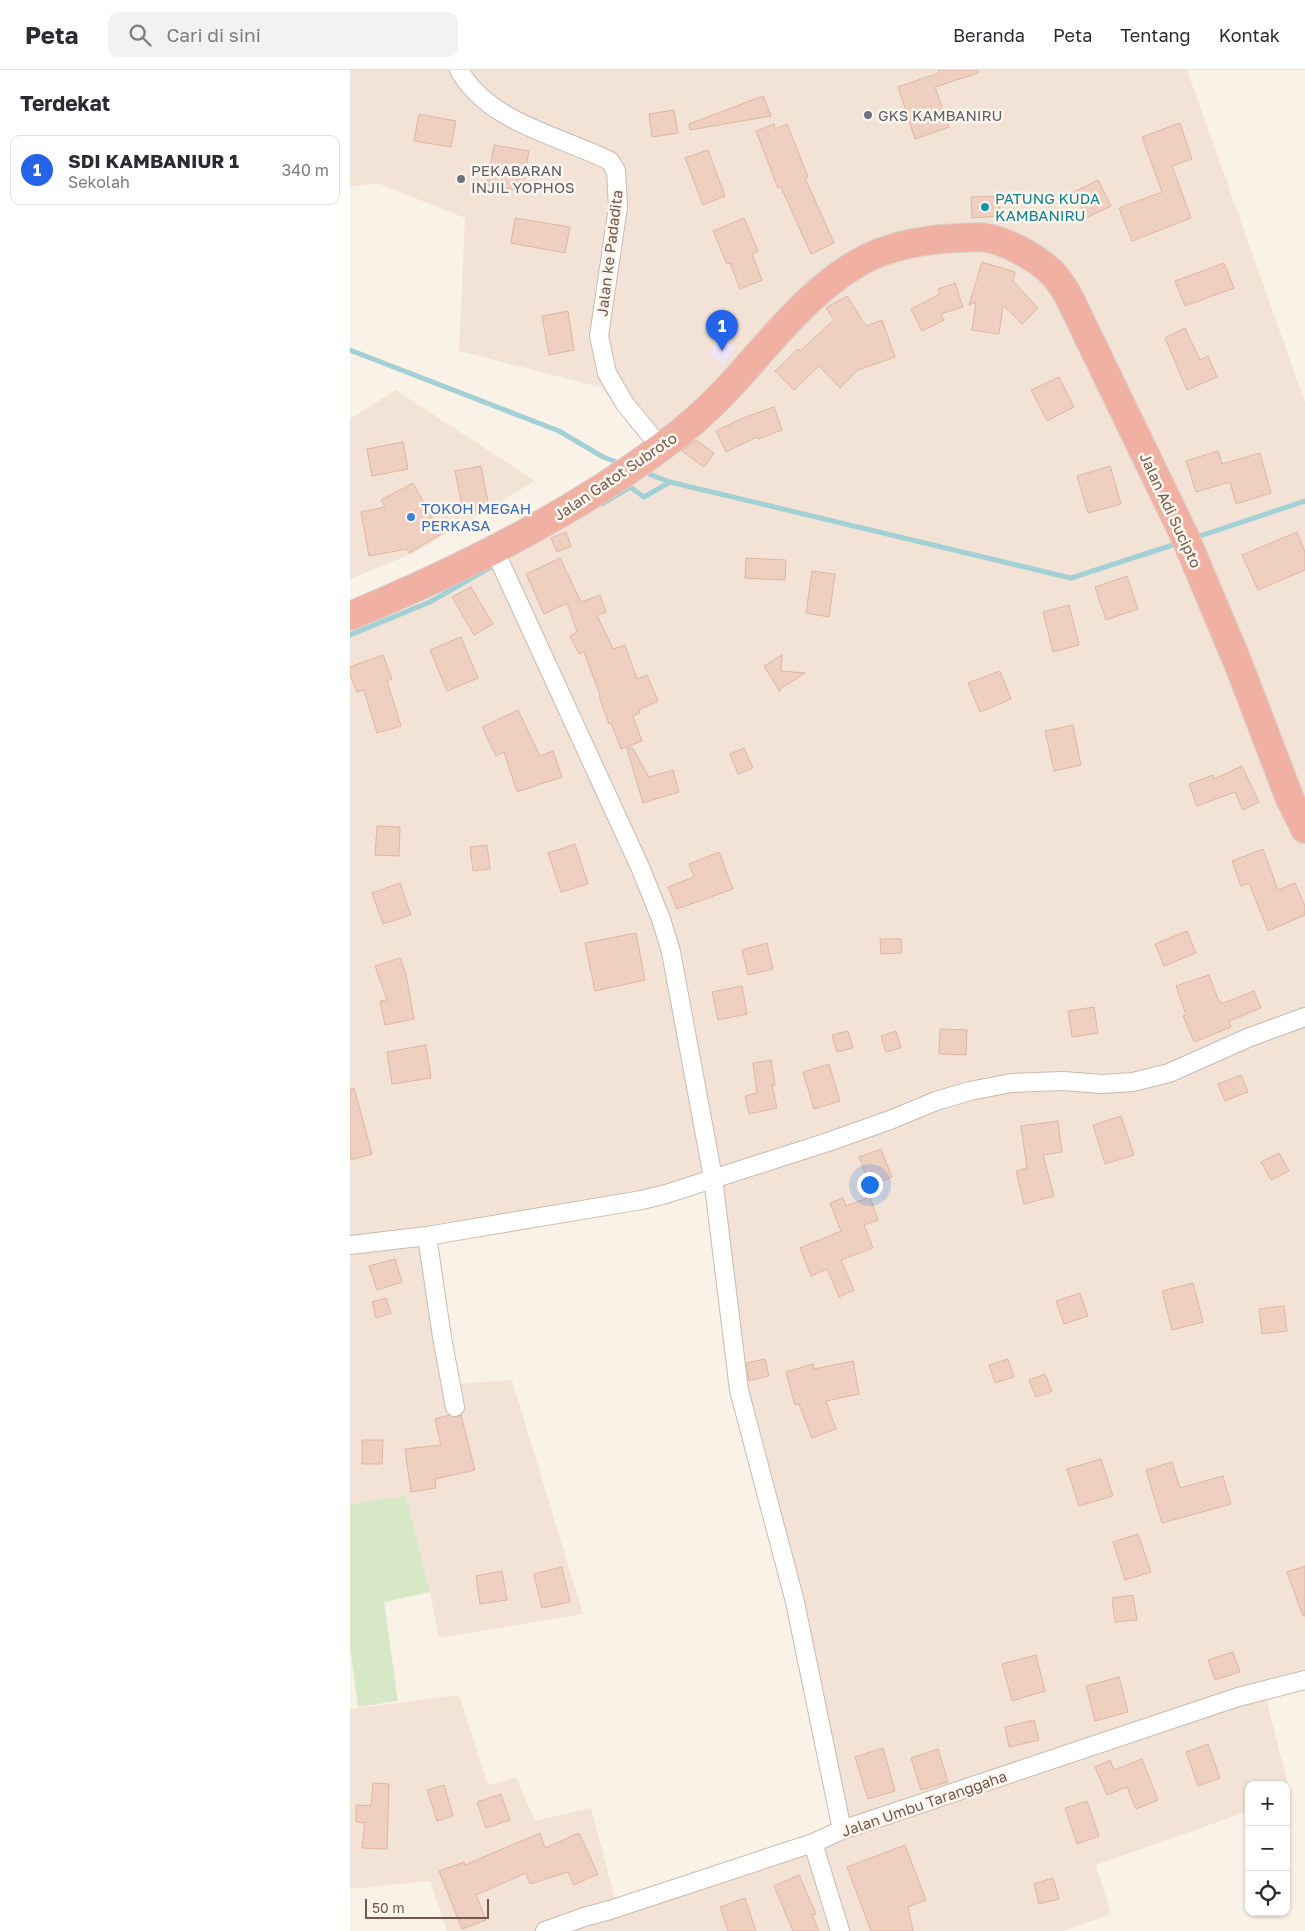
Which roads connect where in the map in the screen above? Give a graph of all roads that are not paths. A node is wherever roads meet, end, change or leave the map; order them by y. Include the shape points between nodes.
1 (459, 70) edge
2 (980, 237) joint
3 (655, 452) junction
4 (498, 557) junction
5 (350, 616) edge
6 (1305, 829) edge
7 (1305, 1017) edge
8 (713, 1178) junction
9 (427, 1236) junction
10 (350, 1244) edge
11 (455, 1408) dead end
12 (1305, 1680) edge
13 (842, 1830) junction
14 (813, 1843) junction
15 (545, 1931) edge
16 (840, 1931) edge

1 - 3 street, Jalan ke Padadita via 468,85 493,108 610,161 616,171 618,207 599,336 607,373
2 - 3 highway, Jalan Gatot Subroto via 917,242 880,253 848,270 799,310 728,388
2 - 6 highway, Jalan Adi Sucipto via 1028,255 1054,274 1067,293 1185,537
3 - 4 highway, Jalan Gatot Subroto via 550,519
4 - 5 highway, Jalan Gatot Subroto via 428,582
4 - 8 street via 661,919 671,952
7 - 8 street via 1169,1073 1126,1082 1011,1083 970,1091 828,1142
8 - 9 street via 642,1200
8 - 13 street via 739,1390 794,1602
9 - 10 street
9 - 11 street
12 - 13 street, Jalan Umbu Taranggaha via 1238,1697
13 - 14 street, Jalan Umbu Taranggaha
14 - 15 street, Jalan Umbu Taranggaha
14 - 16 street

